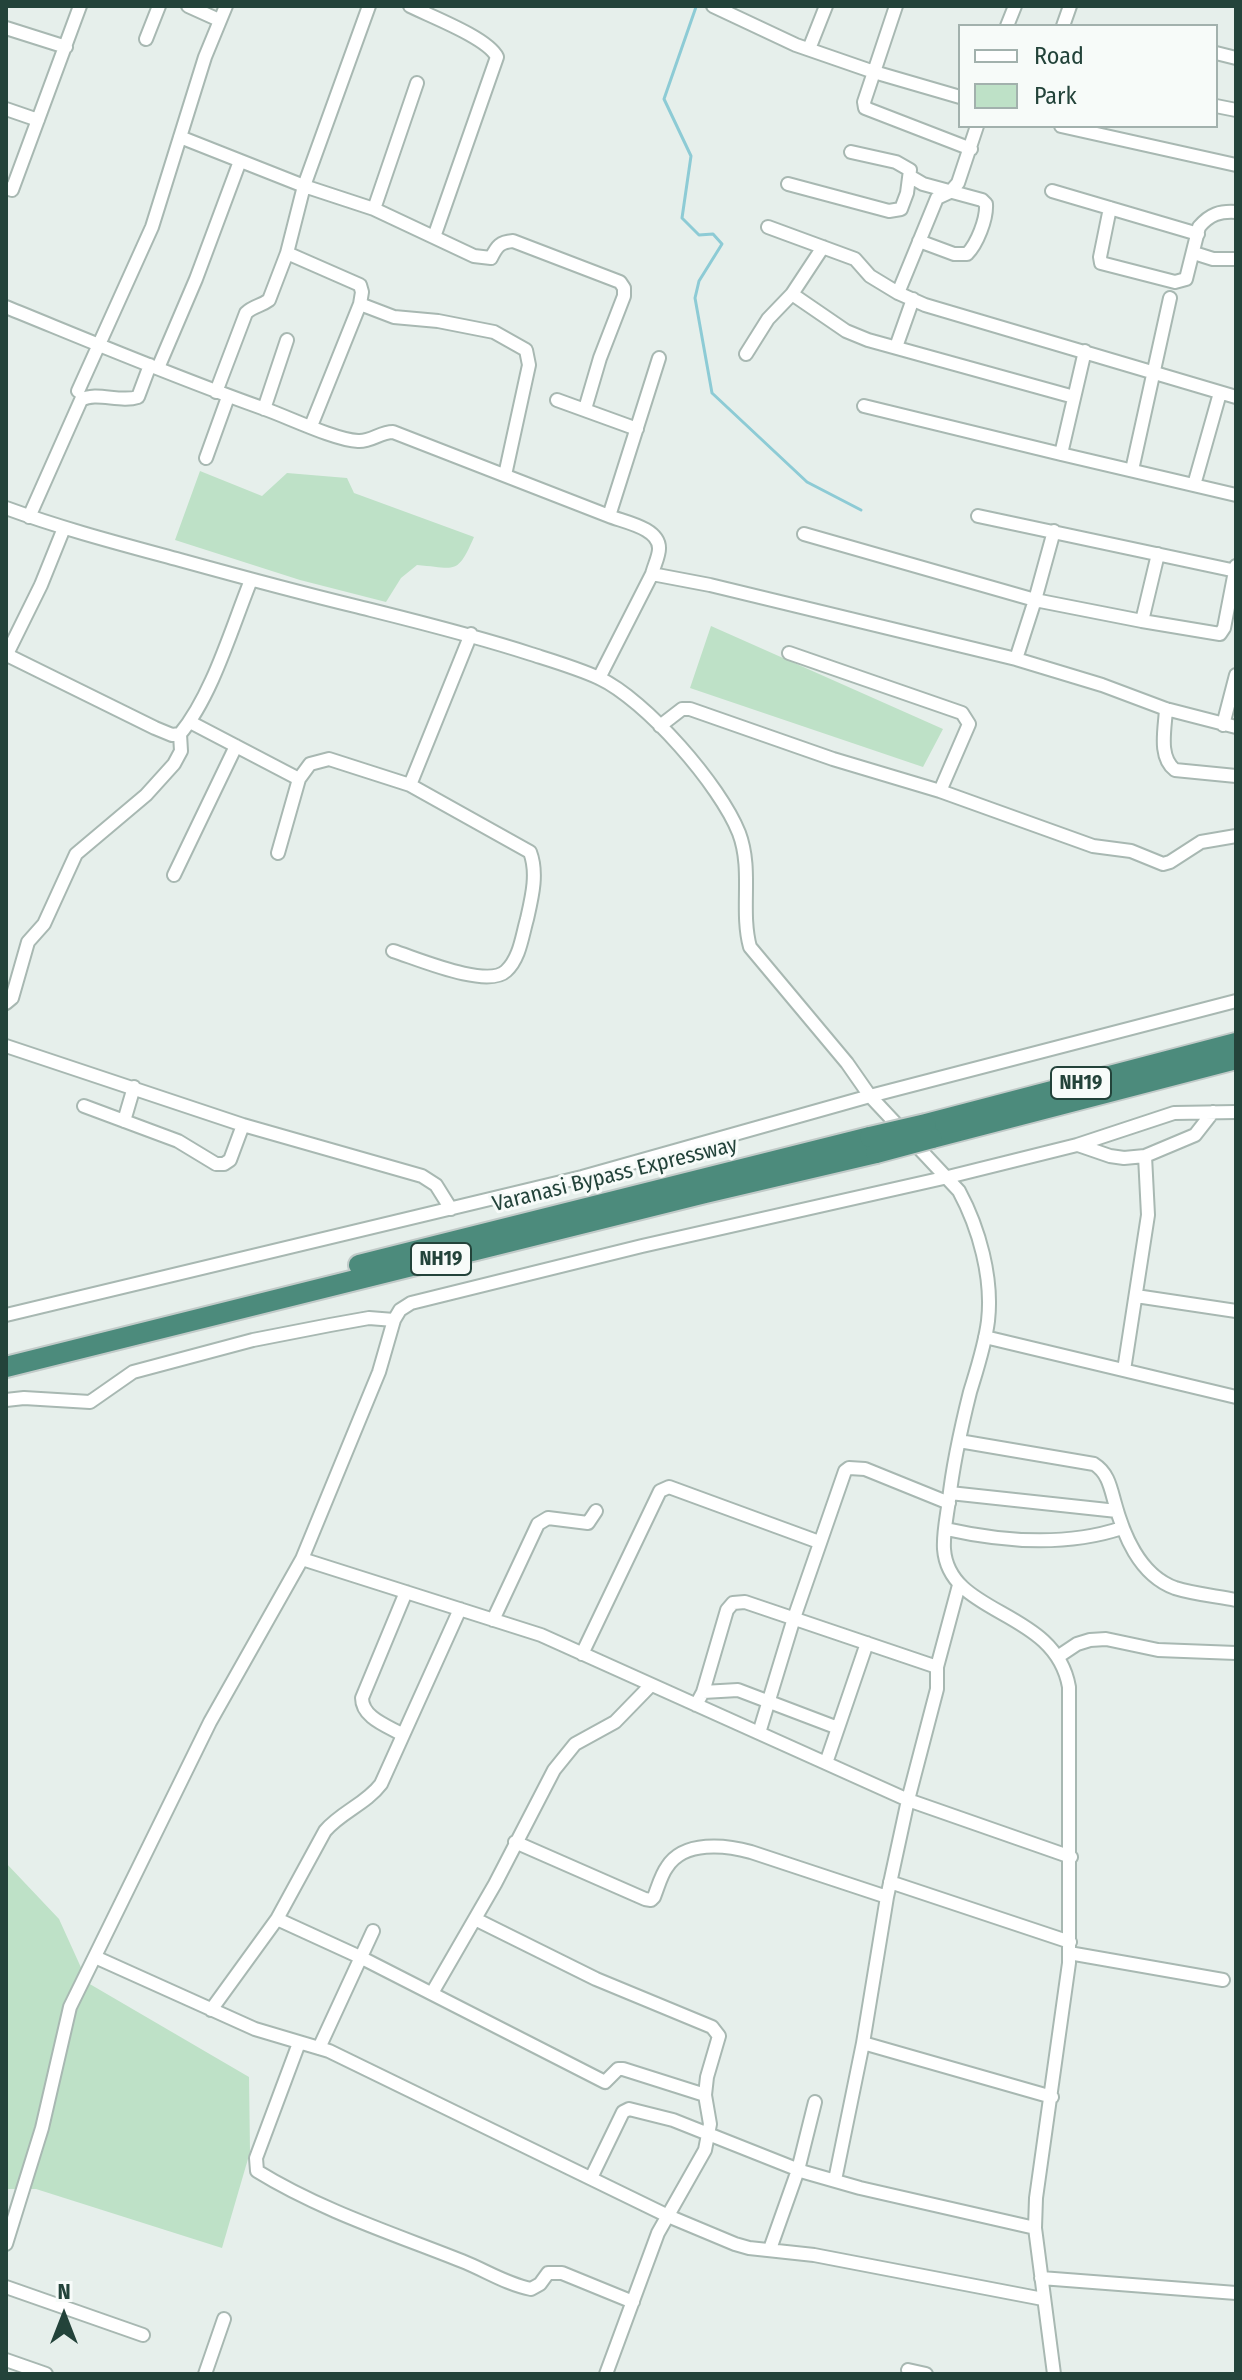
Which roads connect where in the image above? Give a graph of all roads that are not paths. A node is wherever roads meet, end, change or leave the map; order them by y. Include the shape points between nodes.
1 (80, 6) edge
2 (159, 6) edge
3 (188, 6) edge
4 (226, 6) edge
5 (369, 6) edge
6 (410, 6) edge
7 (713, 6) edge
8 (826, 6) edge
9 (896, 6) edge
10 (219, 20) junction
11 (6, 28) edge
12 (146, 39) dead end
13 (66, 47) junction
14 (809, 49) junction
15 (874, 72) junction
16 (417, 83) dead end
17 (958, 96) edge
18 (6, 109) edge
19 (38, 120) junction
20 (976, 128) edge
21 (1070, 128) edge
22 (180, 137) junction
23 (971, 149) junction
24 (851, 152) dead end
25 (240, 161) junction
26 (1236, 165) edge
27 (911, 177) junction
28 (788, 184) dead end
29 (304, 186) junction
30 (9, 189) edge
31 (1052, 191) dead end
32 (950, 192) junction
33 (6, 203) edge
34 (1110, 208) junction
35 (374, 209) junction
36 (1236, 212) edge
37 (768, 227) dead end
38 (1198, 234) junction
39 (434, 237) junction
40 (919, 241) junction
41 (823, 247) junction
42 (287, 253) junction
43 (1194, 253) junction
44 (1236, 259) edge
45 (898, 293) junction
46 (792, 294) junction
47 (1170, 298) dead end
48 (913, 299) junction
49 (360, 304) junction
50 (6, 307) edge
51 (287, 340) dead end
52 (101, 345) junction
53 (896, 347) junction
54 (1085, 351) junction
55 (746, 354) dead end
56 (659, 358) dead end
57 (154, 367) junction
58 (1153, 374) junction
59 (78, 391) dead end
60 (1220, 393) junction
61 (222, 394) junction
62 (1074, 397) junction
63 (1236, 397) edge
64 (557, 400) dead end
65 (864, 406) dead end
66 (264, 409) junction
67 (585, 409) junction
68 (311, 426) junction
69 (637, 429) junction
70 (1061, 454) junction
71 (206, 458) dead end
72 (1132, 470) junction
73 (505, 475) junction
74 (1194, 485) junction
75 (1236, 495) edge
76 (6, 508) edge
77 (609, 516) junction
78 (978, 516) dead end
79 (29, 517) junction
80 (64, 528) junction
81 (1054, 531) junction
82 (804, 534) dead end
83 (1158, 554) junction
84 (1235, 569) edge
85 (652, 574) junction
86 (251, 580) junction
87 (1035, 600) junction
88 (1232, 610) edge
89 (1142, 621) junction
90 (471, 634) junction
91 (789, 653) dead end
92 (6, 656) edge
93 (1016, 659) junction
94 (1236, 675) edge
95 (599, 678) junction
96 (1166, 709) junction
97 (190, 722) junction
98 (658, 724) junction
99 (1230, 726) edge
100 (180, 734) junction
101 (236, 746) junction
102 (1236, 776) edge
103 (299, 779) junction
104 (410, 785) junction
105 (940, 791) junction
106 (1236, 836) edge
107 (278, 853) dead end
108 (174, 875) dead end
109 (393, 951) dead end
110 (1236, 1001) edge
111 (6, 1003) edge
112 (1236, 1043) edge
113 (6, 1046) edge
114 (1236, 1059) edge
115 (134, 1087) junction
116 (870, 1096) junction
117 (84, 1106) dead end
118 (1213, 1112) junction
119 (1236, 1112) edge
120 (124, 1121) junction
121 (243, 1125) junction
122 (929, 1131) junction
123 (873, 1145) junction
124 (1077, 1145) junction
125 (1145, 1156) junction
126 (948, 1177) junction
127 (451, 1209) junction
128 (1136, 1296) junction
129 (1236, 1311) edge
130 (6, 1315) edge
131 (394, 1320) junction
132 (985, 1337) junction
133 (6, 1352) edge
134 (6, 1367) edge
135 (1124, 1370) junction
136 (1236, 1397) edge
137 (6, 1400) edge
138 (959, 1441) junction
139 (949, 1498) junction
140 (596, 1511) dead end
141 (1117, 1511) junction
142 (1122, 1528) junction
143 (946, 1529) junction
144 (819, 1542) junction
145 (302, 1559) junction
146 (959, 1585) junction
147 (406, 1592) junction
148 (1236, 1600) edge
149 (460, 1609) junction
150 (794, 1618) junction
151 (493, 1620) junction
152 (867, 1643) junction
153 (582, 1654) junction
154 (1059, 1656) junction
155 (1235, 1657) edge
156 (937, 1667) junction
157 (651, 1685) junction
158 (703, 1692) junction
159 (768, 1703) junction
160 (696, 1705) junction
161 (838, 1728) junction
162 (759, 1733) junction
163 (403, 1735) junction
164 (826, 1763) junction
165 (908, 1800) junction
166 (515, 1842) junction
167 (1071, 1857) junction
168 (890, 1882) junction
169 (887, 1897) junction
170 (277, 1919) junction
171 (475, 1919) junction
172 (373, 1931) dead end
173 (1070, 1948) junction
174 (95, 1957) junction
175 (360, 1957) junction
176 (1223, 1980) dead end
177 (432, 1993) junction
178 (211, 2010) junction
179 (299, 2043) junction
180 (863, 2043) junction
181 (319, 2048) junction
182 (705, 2095) junction
183 (1052, 2097) junction
184 (815, 2102) dead end
185 (710, 2135) junction
186 (798, 2170) junction
187 (591, 2178) junction
188 (835, 2180) junction
189 (12, 2205) edge
190 (668, 2216) junction
191 (1035, 2228) junction
192 (6, 2244) edge
193 (770, 2249) junction
194 (1041, 2278) junction
195 (6, 2287) edge
196 (1236, 2293) edge
197 (1043, 2299) junction
198 (633, 2302) junction
199 (224, 2319) dead end
200 (143, 2335) dead end
201 (6, 2360) edge
202 (908, 2370) dead end
203 (46, 2374) edge
204 (205, 2374) edge
205 (606, 2374) edge
206 (926, 2374) edge
207 (1054, 2374) edge

1 - 13 street
2 - 12 street
3 - 10 street
4 - 10 street
5 - 29 street
6 - 39 street via 481,42 497,57
7 - 14 street
8 - 14 street
9 - 15 street
10 - 22 street
11 - 13 street
13 - 19 street
14 - 15 street
15 - 17 street
15 - 23 street via 865,108
16 - 35 street
18 - 19 street
19 - 30 street
20 - 23 street
21 - 26 street
22 - 25 street
22 - 52 street via 152,227
23 - 32 street
24 - 27 street via 906,166
25 - 29 street
25 - 57 street via 196,279
27 - 28 street via 898,212
27 - 32 street
29 - 35 street
29 - 42 street
30 - 33 street
31 - 34 street
32 - 40 street via 937,198
32 - 40 street via 986,204 972,248 967,254 954,254
34 - 38 street
34 - 43 street via 1101,263 1182,282
35 - 39 street
36 - 38 street via 1218,212 1205,220
37 - 41 street
38 - 43 street
39 - 67 street via 483,259 513,241 620,282 624,296
40 - 45 street
41 - 45 street via 855,259 870,276
41 - 46 street
42 - 49 street via 360,285
42 - 61 street via 269,300 246,313
43 - 44 street
45 - 48 street
46 - 53 street via 846,331
46 - 55 street
47 - 58 street
48 - 53 street
48 - 54 street
49 - 68 street
49 - 73 street via 394,317 494,332 526,350 529,365
50 - 52 street
51 - 66 street
52 - 57 street
52 - 59 street
53 - 62 street
54 - 58 street
54 - 62 street
56 - 69 street
57 - 61 street
57 - 79 street via 138,397 81,400
58 - 60 street
58 - 72 street
60 - 63 street
60 - 74 street
61 - 66 street
61 - 71 street
62 - 70 street
64 - 67 street
65 - 70 street
66 - 68 street
67 - 69 street
68 - 73 street via 356,441 393,432
69 - 77 street
70 - 72 street
72 - 74 street
73 - 77 street
74 - 75 street
76 - 79 street
77 - 85 street via 657,539 660,550
78 - 81 street
79 - 80 street
80 - 86 street
80 - 92 street
81 - 83 street
81 - 87 street
82 - 87 street
83 - 84 street
83 - 89 street
84 - 88 street
85 - 93 street
85 - 95 street
86 - 90 street
86 - 97 street
87 - 89 street
87 - 93 street
88 - 89 street via 1220,634 1214,635
90 - 95 street
90 - 104 street
91 - 105 street via 962,713 969,724
92 - 100 street via 155,728
93 - 96 street
94 - 99 street
95 - 98 street
96 - 99 street
96 - 102 street via 1167,764 1175,770
97 - 100 street
97 - 101 street
98 - 105 street via 690,709
98 - 116 street via 699,771 739,833 746,862 745,928 750,947
100 - 111 street via 181,751 174,764 76,854 44,924 28,942
101 - 103 street
101 - 108 street
103 - 104 street via 310,764 329,759
103 - 107 street
104 - 109 street via 530,852 533,893 518,953 497,977 473,976
105 - 106 street via 1093,846 1131,851 1163,864 1201,842
110 - 116 street
112 - 122 highway, Varanasi Bypass Expressway / NH19
113 - 115 street
114 - 122 highway, Varanasi Bypass Expressway / NH19
115 - 120 street
115 - 121 street
116 - 126 street
116 - 127 street
117 - 120 street
118 - 119 street
118 - 124 street via 1174,1113
118 - 125 street via 1195,1135
120 - 121 street via 178,1141 216,1164 230,1160
121 - 127 street via 422,1176 436,1185
122 - 123 highway, Varanasi Bypass Expressway / NH19, bridge
123 - 133 highway, Varanasi Bypass Expressway / NH19
123 - 134 highway, Varanasi Bypass Expressway / NH19 via 705,1193
124 - 125 street via 1110,1156
124 - 126 street
125 - 128 street via 1148,1215
126 - 131 street via 411,1303
126 - 132 street via 967,1206 982,1256 988,1289
127 - 130 street
128 - 129 street
128 - 135 street
131 - 137 street via 369,1318 253,1340 133,1372 90,1402
131 - 145 street via 379,1372
132 - 135 street
132 - 138 street
135 - 136 street
138 - 139 street
138 - 141 street via 1094,1464 1108,1481
139 - 141 street
139 - 143 street
139 - 144 street via 849,1468
140 - 151 street via 588,1523 548,1518 538,1524
141 - 142 street
142 - 143 street via 1056,1541
142 - 148 street via 1157,1579 1175,1588
143 - 146 street via 946,1559
144 - 150 street
144 - 153 street via 663,1488
145 - 147 street
145 - 174 street via 210,1722
146 - 154 street via 1032,1631
146 - 156 street
147 - 149 street
147 - 163 street via 362,1698 366,1713
149 - 151 street
149 - 163 street
150 - 152 street
150 - 158 street via 745,1602 730,1605
150 - 159 street
151 - 153 street
152 - 156 street
152 - 161 street
153 - 157 street
154 - 155 street via 1077,1644 1106,1639
154 - 167 street via 1069,1687
156 - 165 street via 934,1704
157 - 160 street
157 - 166 street via 615,1722 567,1752
158 - 159 street via 738,1690
158 - 160 street
159 - 161 street
159 - 162 street
160 - 162 street
161 - 164 street
162 - 164 street
163 - 170 street via 375,1792 325,1831
164 - 165 street
165 - 167 street
165 - 168 street
166 - 169 street via 651,1900 667,1866 708,1846 741,1849
166 - 171 street
167 - 173 street
168 - 169 street
168 - 173 street
169 - 180 street
170 - 175 street
170 - 178 street
171 - 177 street
171 - 182 street via 596,1979 715,2028 719,2036
172 - 175 street
173 - 176 street
173 - 183 street
174 - 178 street
174 - 189 street via 70,2007 42,2128
175 - 177 street
175 - 181 street
177 - 182 street via 605,2082 623,2069
178 - 179 street
179 - 181 street
179 - 198 street via 256,2158 257,2171 397,2238 515,2285 531,2289 548,2273 562,2273
180 - 183 street
180 - 188 street
181 - 187 street
182 - 185 street
183 - 191 street
184 - 186 street
185 - 186 street
185 - 187 street via 629,2109
185 - 190 street
186 - 188 street
186 - 193 street
187 - 190 street
188 - 191 street
189 - 192 street
190 - 193 street via 735,2244
190 - 198 street
191 - 194 street
193 - 197 street
194 - 196 street
194 - 197 street
195 - 200 street
197 - 207 street
198 - 205 street
199 - 204 street
201 - 203 street
202 - 206 street

